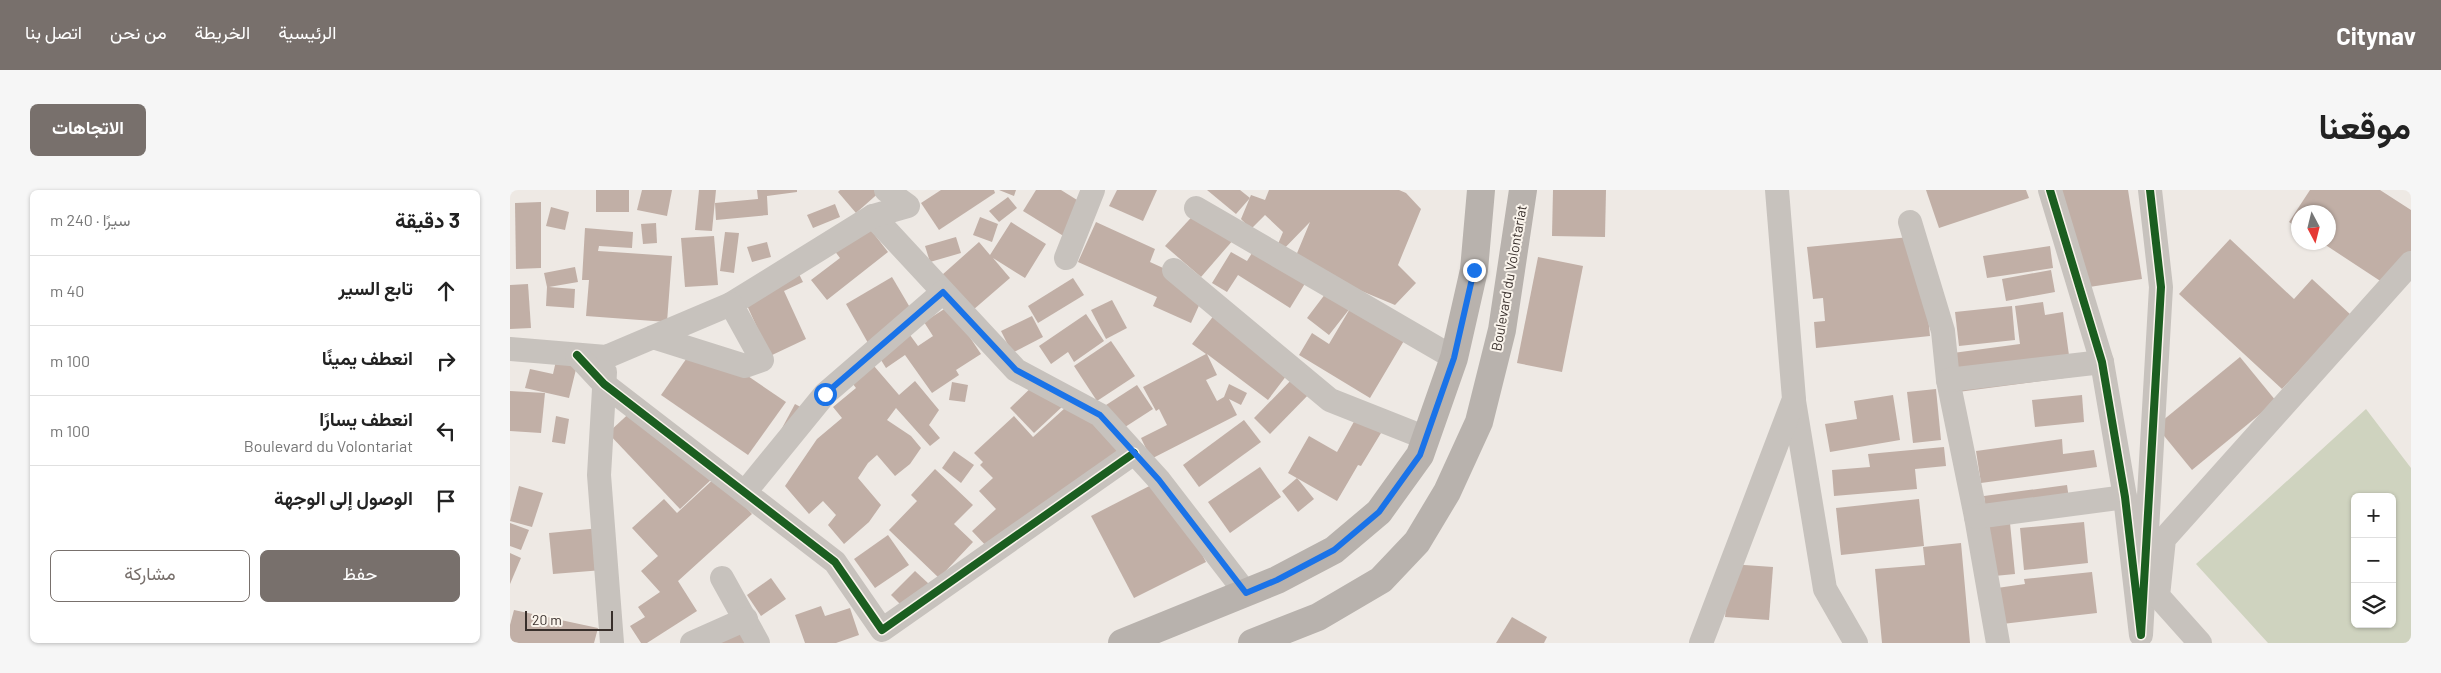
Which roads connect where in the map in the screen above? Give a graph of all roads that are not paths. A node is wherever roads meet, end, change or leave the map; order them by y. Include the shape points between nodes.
1 (886, 190) edge
2 (1093, 190) edge
3 (1481, 190) edge
4 (1523, 190) edge
5 (1777, 190) edge
6 (2050, 190) edge
7 (2150, 190) edge
8 (1196, 208) dead end
9 (873, 216) junction
10 (1910, 222) dead end
11 (1066, 258) dead end
12 (2411, 263) edge
13 (1174, 270) dead end
14 (943, 292) junction
15 (731, 304) junction
16 (653, 337) junction
17 (510, 349) edge
18 (577, 354) junction
19 (606, 357) junction
20 (1454, 358) junction
21 (2102, 362) junction
22 (1948, 380) junction
23 (604, 384) junction
24 (1794, 400) junction
25 (1426, 438) junction
26 (1134, 452) junction
27 (745, 492) junction
28 (2125, 497) junction
29 (1976, 517) junction
30 (722, 578) dead end
31 (1246, 593) junction
32 (2158, 596) junction
33 (746, 620) junction
34 (2139, 639) edge
35 (612, 643) edge
36 (692, 643) edge
37 (758, 643) edge
38 (1122, 643) edge
39 (1252, 643) edge
40 (1701, 643) edge
41 (1856, 643) edge
42 (1998, 643) edge
43 (2200, 643) edge

1 - 9 street via 908,206
2 - 11 street
3 - 20 main road via 1474,270
4 - 39 main road, Boulevard du Volontariat via 1502,330 1479,422 1447,492 1417,542 1381,580 1318,617
5 - 24 street
6 - 21 street
7 - 34 street via 2161,287
8 - 20 street
9 - 14 street
9 - 15 street
10 - 22 street via 1943,331
12 - 32 street via 2164,539
13 - 25 street via 1330,400
14 - 26 street via 1016,370 1100,415
14 - 27 street via 825,394
15 - 16 street
15 - 16 street via 762,360 746,366
16 - 19 street
17 - 18 street
18 - 19 street
18 - 23 street
19 - 23 street
20 - 25 main road
21 - 22 street
21 - 28 street
22 - 29 street
23 - 27 street
23 - 35 street via 599,474
24 - 40 street
24 - 41 street via 1825,589
25 - 31 main road via 1420,455 1379,512 1334,550
26 - 27 street via 882,630 835,562
26 - 31 street
28 - 29 street
28 - 34 street
29 - 42 street
30 - 33 street
31 - 38 main road
32 - 34 street
32 - 43 street
33 - 36 street
33 - 37 street

